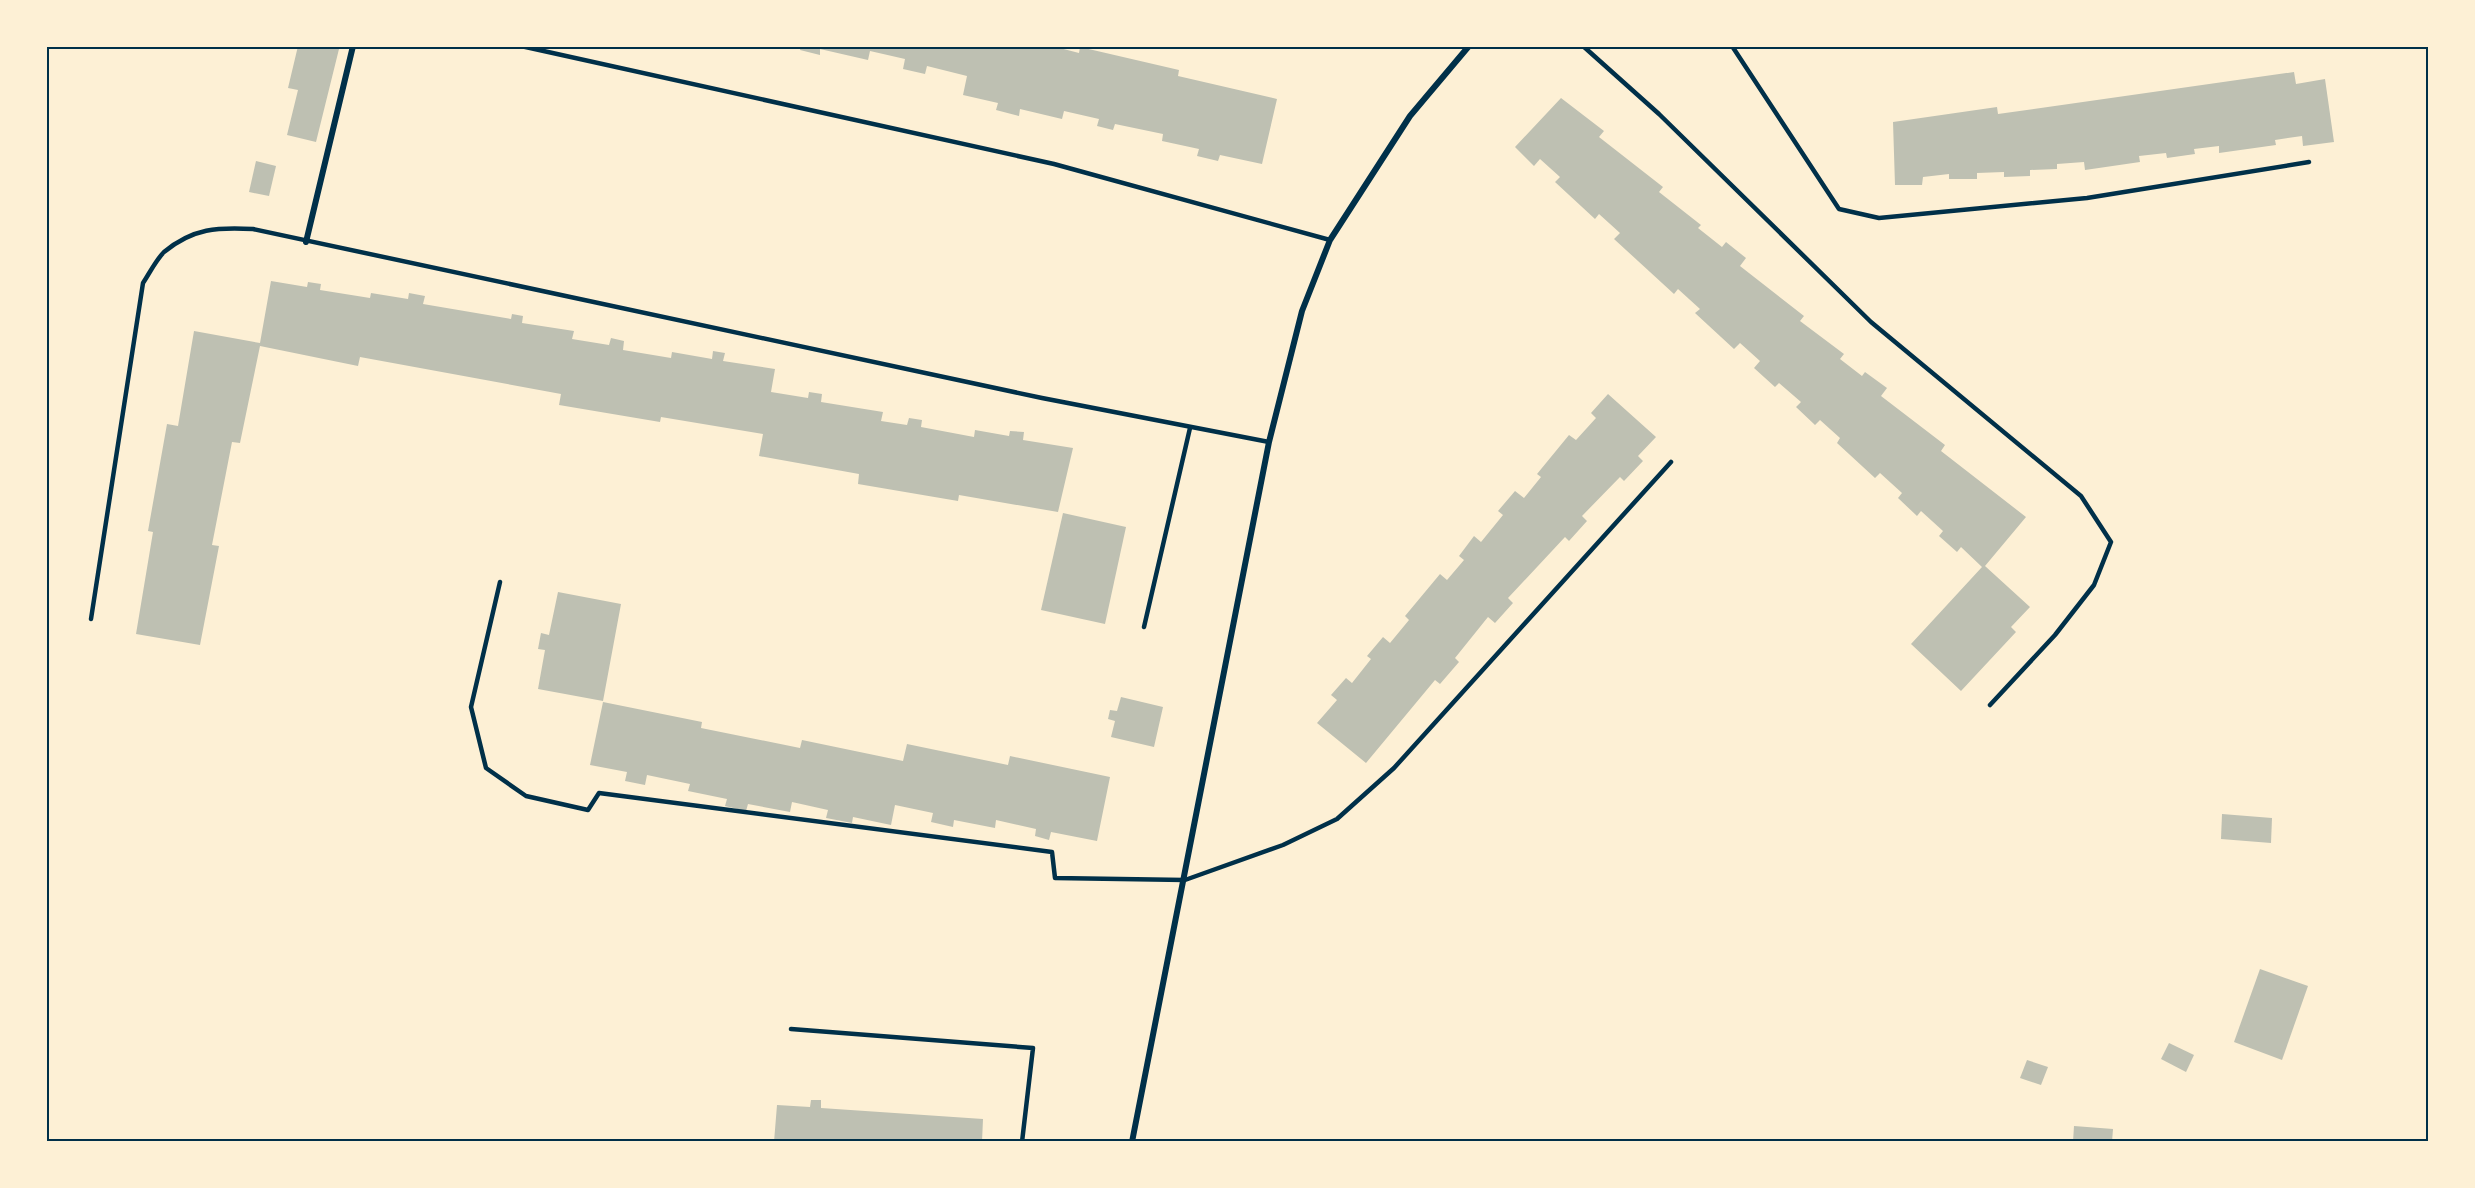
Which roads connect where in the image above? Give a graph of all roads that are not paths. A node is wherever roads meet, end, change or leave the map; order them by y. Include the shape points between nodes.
1 (353, 46) edge
2 (521, 46) edge
3 (1469, 46) edge
4 (1583, 46) edge
5 (1732, 46) edge
6 (2308, 162) dead end
7 (1330, 240) junction
8 (306, 242) junction
9 (1190, 428) junction
10 (1269, 442) junction
11 (1671, 462) dead end
12 (500, 582) dead end
13 (91, 619) dead end
14 (1144, 627) dead end
15 (1990, 705) dead end
16 (1185, 880) junction
17 (791, 1029) dead end
18 (1022, 1142) edge
19 (1132, 1142) edge

1 - 8 street
2 - 7 lane via 1054,164
3 - 7 street via 1410,116
4 - 15 lane via 1659,114 1871,322 2081,496 2110,542 2094,585 2055,635
5 - 6 lane via 1839,209 1879,219 2087,198
7 - 10 street via 1302,311
8 - 9 lane
8 - 13 lane via 253,229 217,227 190,236 163,253 143,283
9 - 10 lane
9 - 14 lane
10 - 16 street
11 - 16 lane via 1394,768 1337,819 1283,845
12 - 16 lane via 471,707 486,768 526,796 588,810 599,794 1052,852 1055,878
16 - 19 street
17 - 18 lane via 1033,1048

